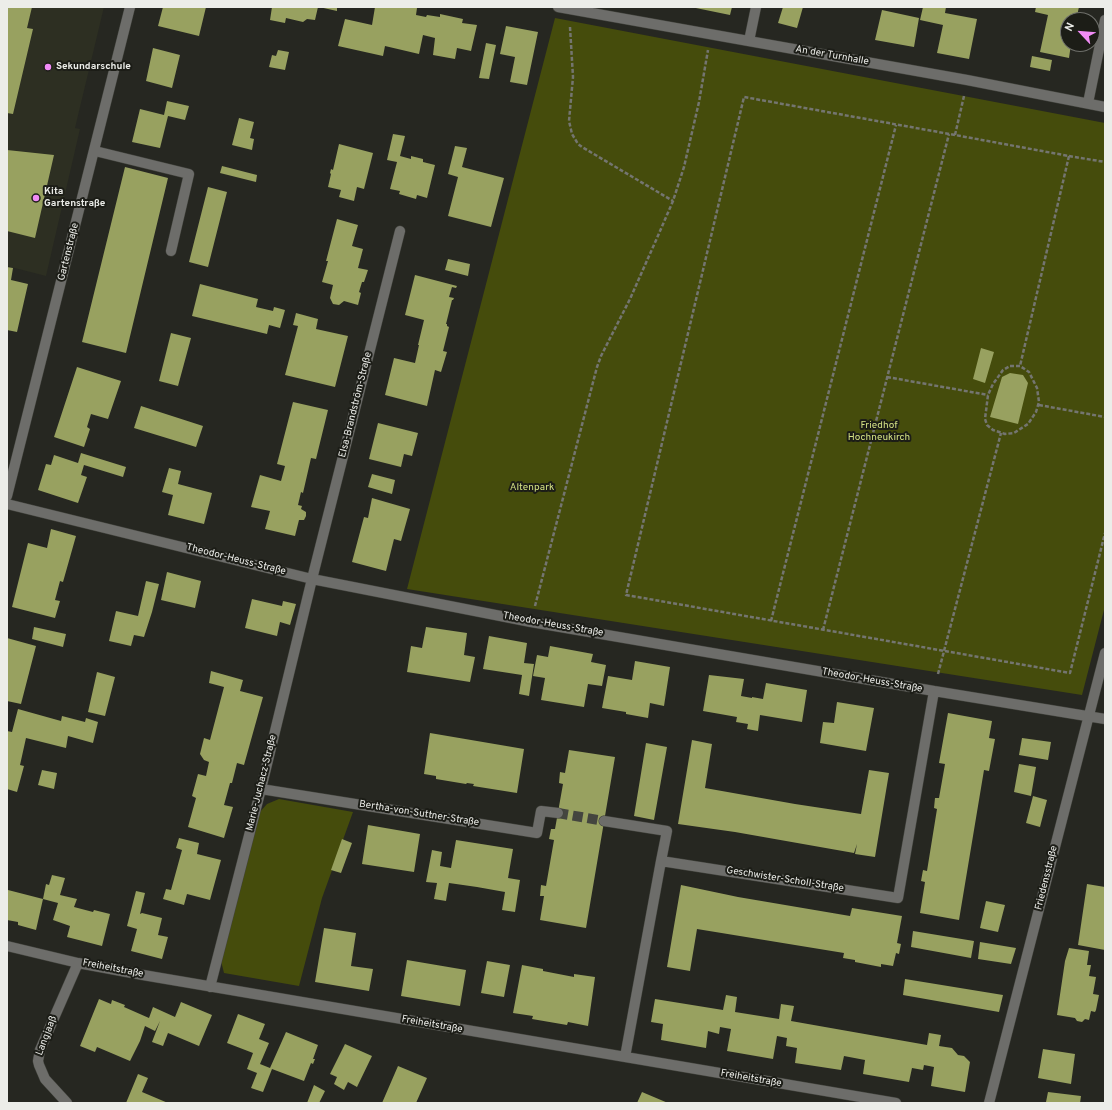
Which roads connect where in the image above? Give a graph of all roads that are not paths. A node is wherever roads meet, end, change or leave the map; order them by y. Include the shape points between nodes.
1 (130, 7) edge
2 (756, 7) edge
3 (562, 8) edge
4 (1105, 20) edge
5 (749, 41) junction
6 (1088, 103) junction
7 (1105, 107) edge
8 (95, 151) junction
9 (400, 231) dead end
10 (170, 251) dead end
11 (7, 496) edge
12 (7, 504) edge
13 (312, 579) junction
14 (1105, 653) edge
15 (934, 691) junction
16 (1089, 716) junction
17 (1105, 719) edge
18 (261, 789) junction
19 (558, 813) tunnel mouth
20 (604, 820) tunnel mouth
21 (661, 861) junction
22 (7, 946) edge
23 (78, 963) junction
24 (210, 987) junction
25 (625, 1057) junction
26 (858, 1100) edge
27 (67, 1103) edge
28 (896, 1103) edge
29 (989, 1103) edge

1 - 8 street, Gartenstraße
2 - 5 street
3 - 5 street, An der Turnhalle
4 - 6 street
5 - 6 street, An der Turnhalle
6 - 7 street, An der Turnhalle
8 - 10 street via 189,174
8 - 11 street, Gartenstraße
9 - 13 street, Elsa-Brandström-Straße
12 - 13 street, Theodor-Heuss-Straße
13 - 15 street, Theodor-Heuss-Straße via 531,622
13 - 18 street, Marie-Juchacz-Straße
14 - 16 street, Friedensstraße
15 - 16 street, Theodor-Heuss-Straße
15 - 21 street, Geschwister-Scholl-Straße via 898,898
16 - 17 street, Theodor-Heuss-Straße
16 - 29 street, Friedensstraße
18 - 19 street, Bertha-von-Suttner-Straße via 537,833 541,810
18 - 24 street, Marie-Juchacz-Straße
20 - 21 street via 667,831
21 - 25 street
22 - 23 street, Freiheitstraße
23 - 24 street, Freiheitstraße
23 - 27 street, Langjaaß via 42,1044 38,1061 45,1079
24 - 25 street, Freiheitstraße
25 - 26 street, Freiheitstraße
26 - 28 street, Freiheitstraße

